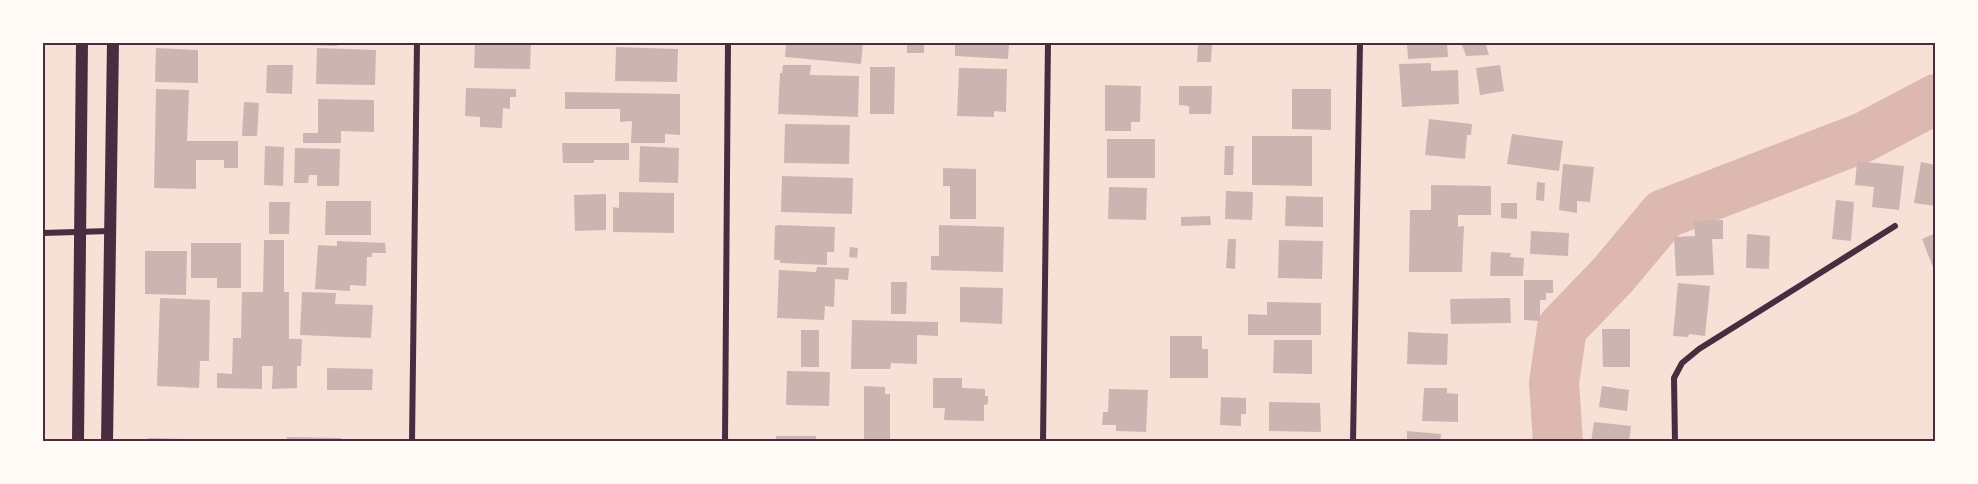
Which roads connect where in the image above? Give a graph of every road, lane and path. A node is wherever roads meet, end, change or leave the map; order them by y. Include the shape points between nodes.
1 (82, 42) edge
2 (113, 42) edge
3 (417, 42) edge
4 (728, 42) edge
5 (1048, 42) edge
6 (1360, 42) edge
7 (1895, 226) dead end
8 (79, 231) junction
9 (110, 231) junction
10 (42, 233) edge
11 (78, 442) edge
12 (107, 442) edge
13 (412, 442) edge
14 (725, 442) edge
15 (1043, 442) edge
16 (1353, 442) edge
17 (1675, 442) edge

1 - 8 main road
2 - 9 main road
3 - 13 street
4 - 14 street
5 - 15 street
6 - 16 street
7 - 17 street via 1699,348 1682,363 1674,378
8 - 9 street
8 - 10 street
8 - 11 main road
9 - 12 main road

